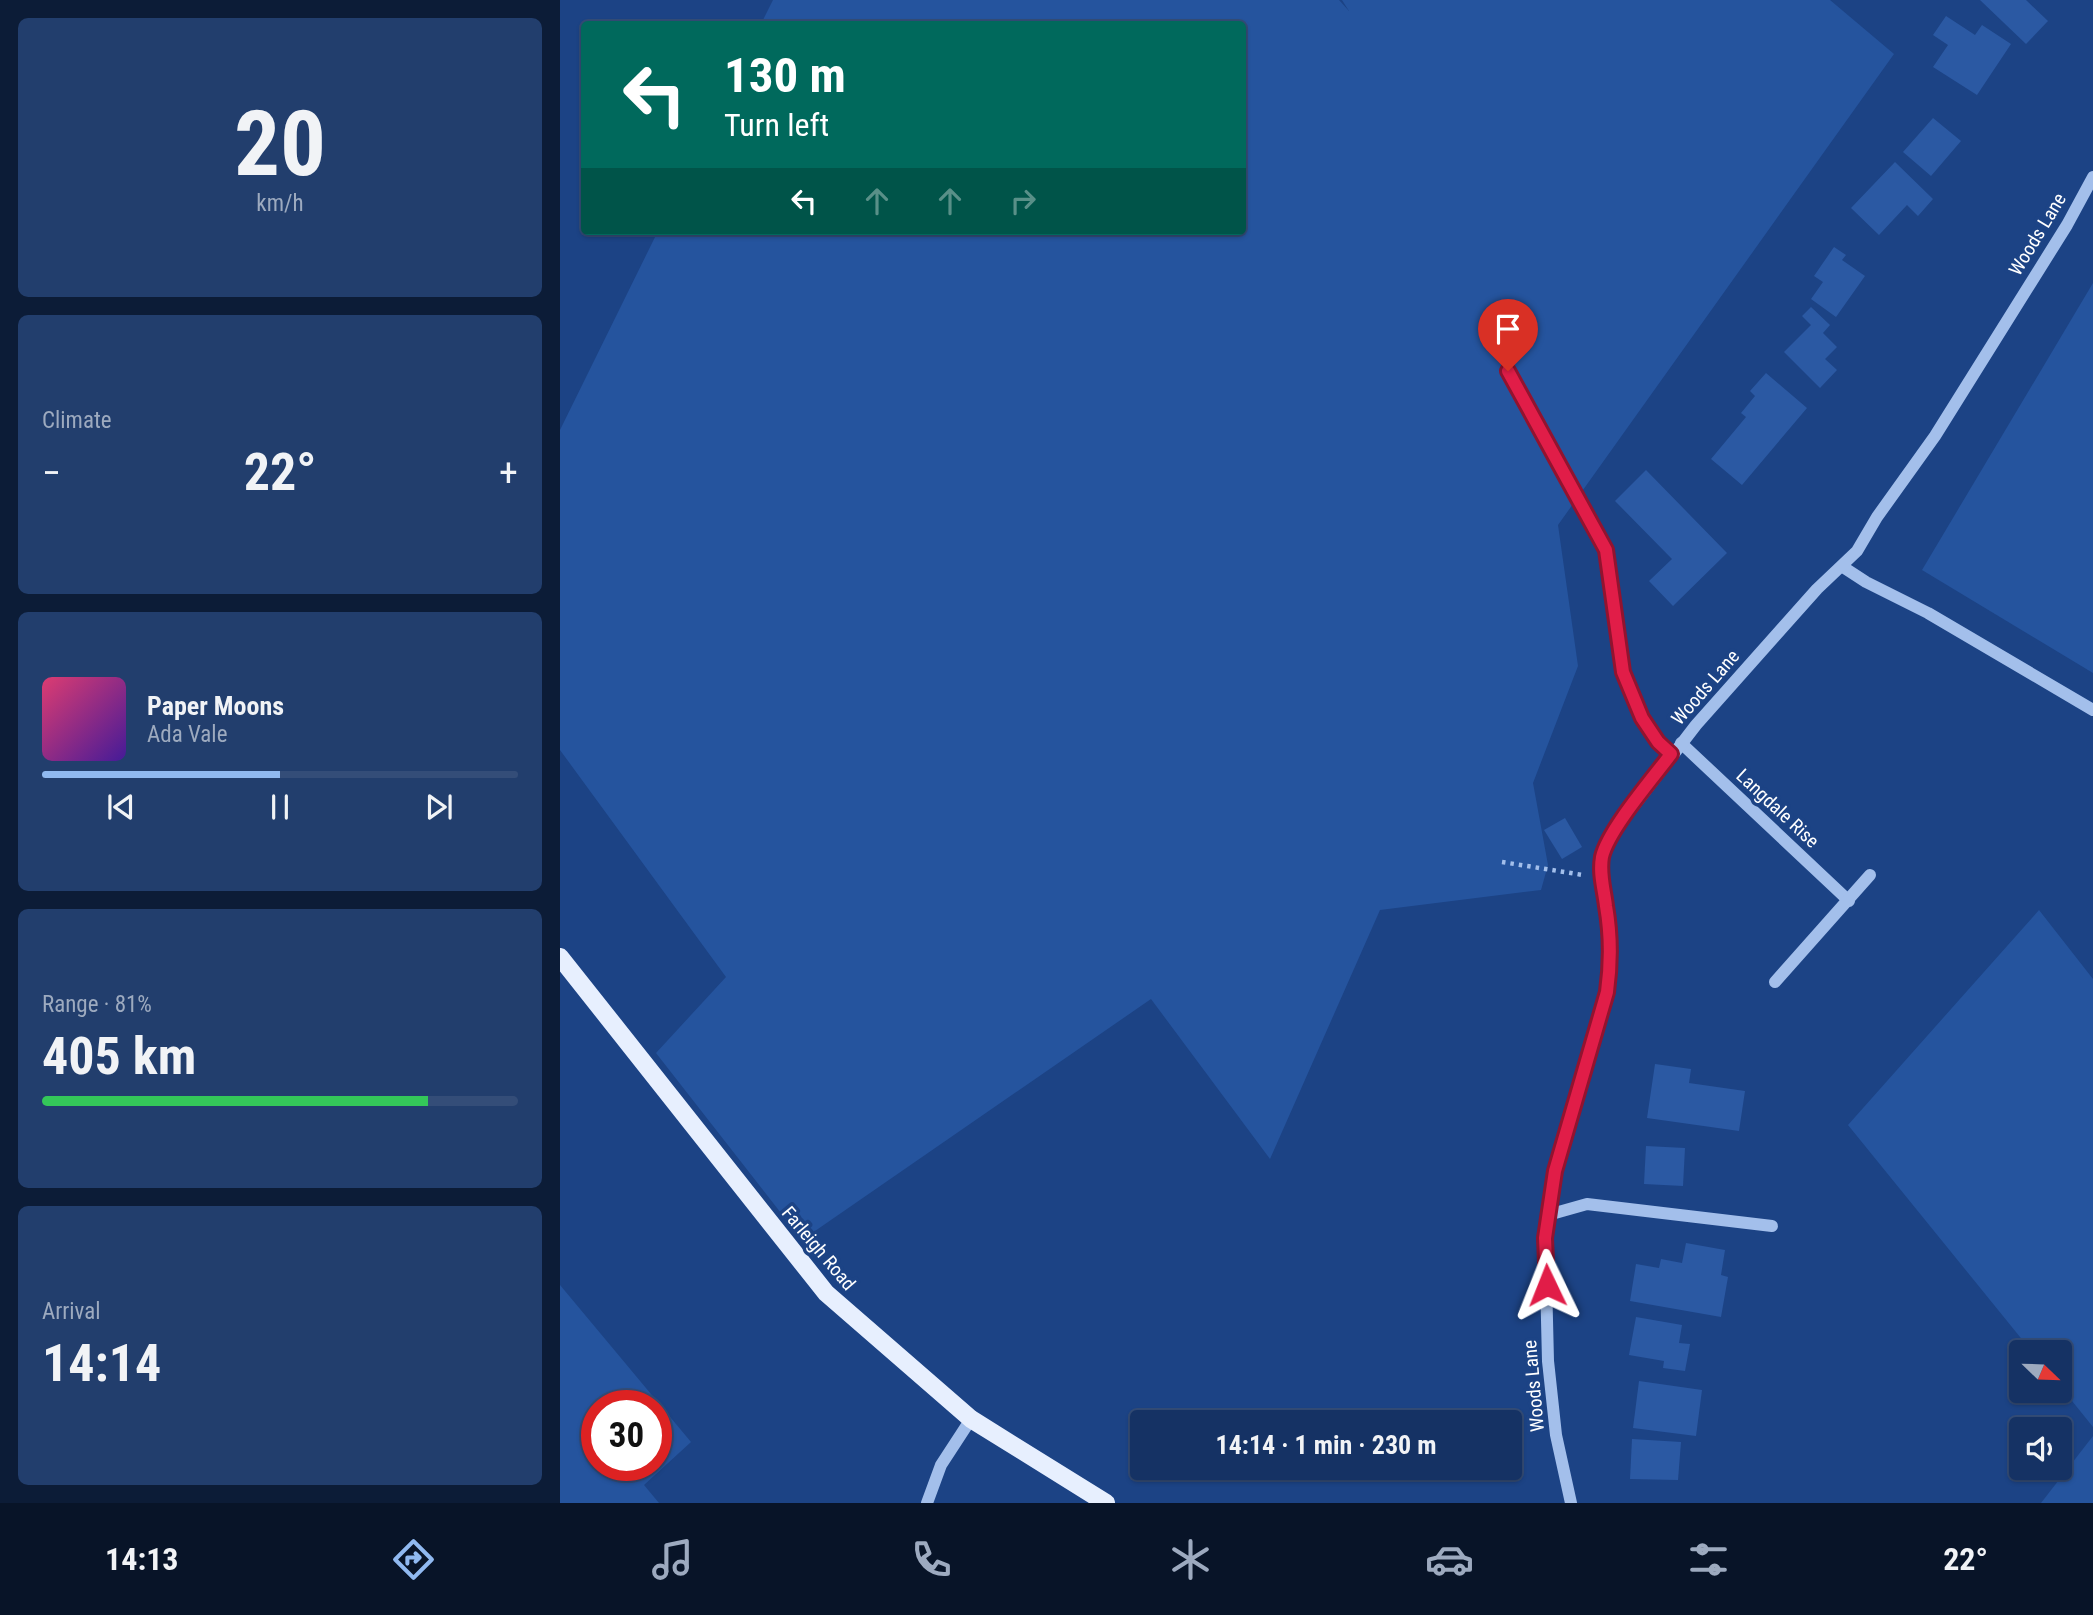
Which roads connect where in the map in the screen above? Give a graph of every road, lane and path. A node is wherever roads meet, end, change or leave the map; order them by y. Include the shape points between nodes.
1 (2093, 177) edge
2 (1508, 371) dead end
3 (1843, 567) junction
4 (2093, 710) edge
5 (1681, 743) junction
6 (1671, 754) junction
7 (1502, 862) dead end
8 (1870, 875) dead end
9 (1601, 877) junction
10 (1849, 901) junction
11 (560, 957) edge
12 (1776, 982) dead end
13 (1548, 1215) junction
14 (1772, 1226) dead end
15 (971, 1419) junction
16 (927, 1503) edge
17 (1106, 1503) edge
18 (1571, 1503) edge

1 - 3 street, Woods Lane via 1935,436
2 - 6 street via 1606,550 1623,672 1642,718
3 - 4 street
3 - 5 street, Woods Lane via 1817,589
5 - 6 street, Woods Lane
5 - 10 street, Langdale Rise
6 - 9 street, Woods Lane via 1606,845
7 - 9 path
8 - 10 street
9 - 13 street, Woods Lane via 1612,961 1555,1171
10 - 12 street
11 - 15 main road, Farleigh Road via 826,1293
13 - 14 street via 1587,1205
13 - 18 street, Woods Lane via 1548,1361 1556,1435
15 - 16 street via 941,1465
15 - 17 main road, Farleigh Road

